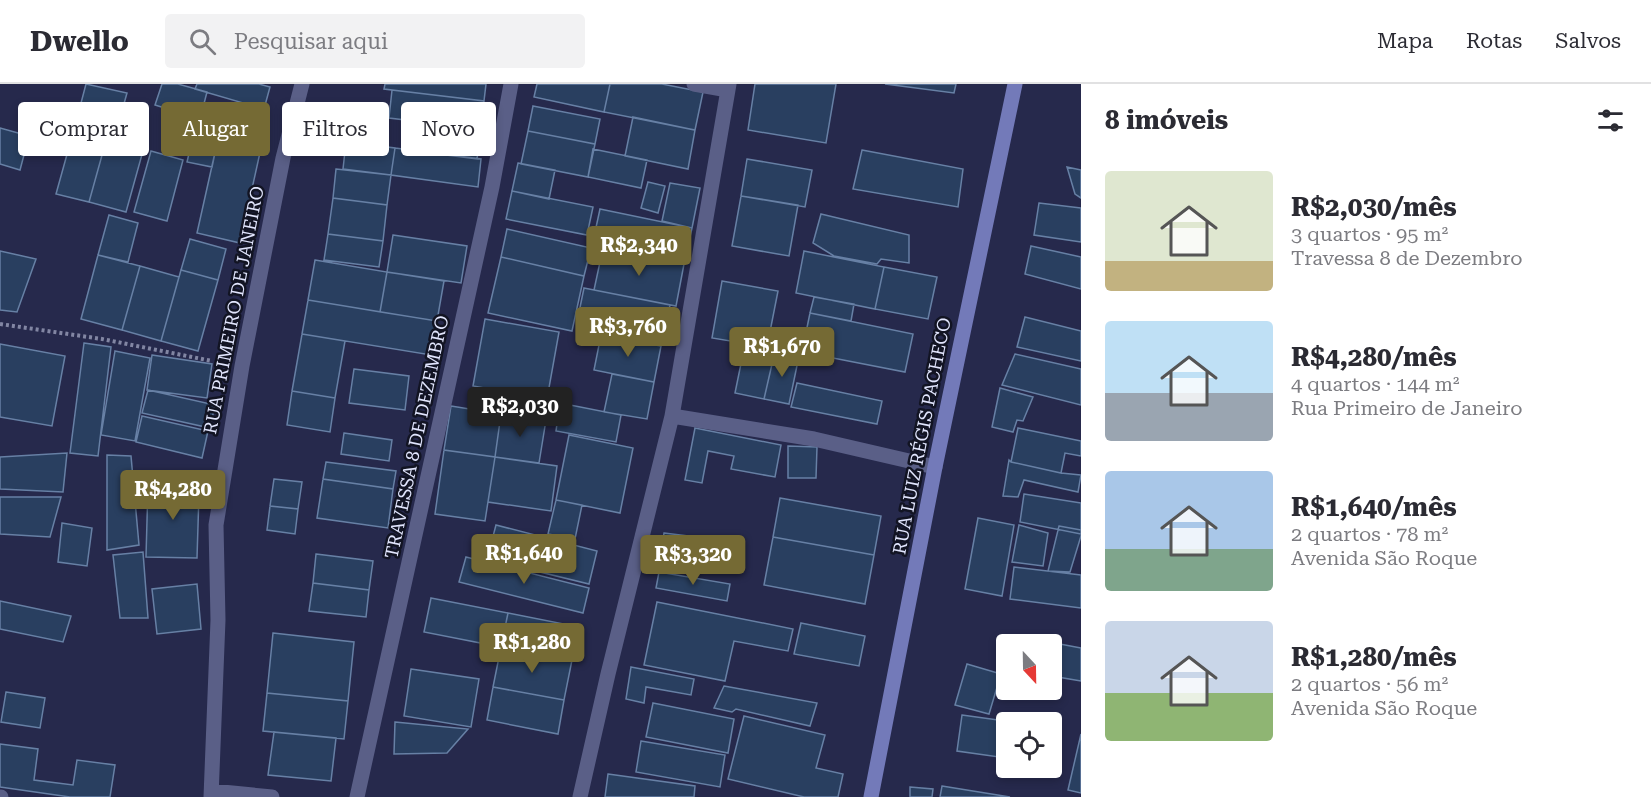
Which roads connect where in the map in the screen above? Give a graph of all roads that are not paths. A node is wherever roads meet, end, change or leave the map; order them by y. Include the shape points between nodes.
1 (302, 84) edge
2 (511, 84) edge
3 (694, 84) edge
4 (1015, 84) edge
5 (729, 87) edge
6 (672, 416) junction
7 (935, 467) junction
8 (211, 794) edge
9 (272, 797) edge
10 (357, 797) edge
11 (580, 797) edge
12 (871, 797) edge

1 - 8 street, RUA PRIMEIRO DE JANEIRO via 283,158 242,366 216,525 218,620
2 - 10 street, TRAVESSA 8 DE DEZEMBRO via 492,187
3 - 5 street
4 - 7 main road, RUA LUIZ RÉGIS PACHECO
5 - 6 street
6 - 7 street via 814,439
6 - 11 street
7 - 12 main road, RUA LUIZ RÉGIS PACHECO
8 - 9 street

